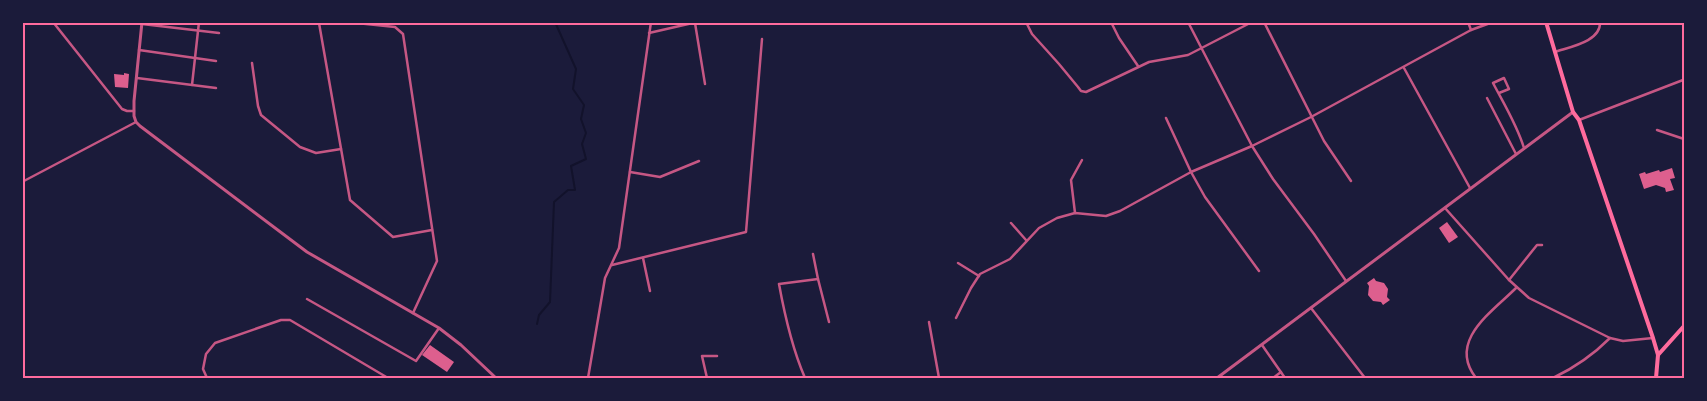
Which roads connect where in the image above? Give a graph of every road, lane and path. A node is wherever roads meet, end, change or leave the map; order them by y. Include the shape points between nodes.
1 (53, 22) edge
2 (199, 22) edge
3 (337, 22) edge
4 (347, 22) edge
5 (651, 22) edge
6 (1026, 22) edge
7 (1112, 22) edge
8 (1188, 22) edge
9 (1252, 22) edge
10 (1264, 22) edge
11 (1468, 22) edge
12 (1494, 22) edge
13 (1546, 22) edge
14 (1600, 22) edge
15 (142, 23) edge
16 (318, 23) edge
17 (696, 23) edge
18 (1471, 30) junction
19 (198, 31) junction
20 (219, 33) dead end
21 (649, 33) junction
22 (762, 39) dead end
23 (1202, 49) junction
24 (139, 50) junction
25 (1555, 52) junction
26 (195, 58) junction
27 (216, 61) dead end
28 (252, 63) dead end
29 (1138, 66) junction
30 (1404, 68) junction
31 (137, 78) junction
32 (1683, 80) dead end
33 (705, 84) dead end
34 (192, 85) junction
35 (216, 88) dead end
36 (1498, 94) junction
37 (1487, 98) dead end
38 (134, 111) junction
39 (1573, 112) junction
40 (1311, 117) junction
41 (1166, 118) dead end
42 (1579, 120) junction
43 (136, 122) junction
44 (1657, 130) dead end
45 (1684, 139) edge
46 (1252, 146) junction
47 (1524, 148) junction
48 (341, 149) junction
49 (1516, 154) junction
50 (1082, 160) dead end
51 (699, 161) dead end
52 (630, 172) junction
53 (1191, 172) junction
54 (1351, 181) dead end
55 (22, 182) edge
56 (1470, 188) junction
57 (1444, 207) junction
58 (1075, 213) junction
59 (1010, 223) dead end
60 (432, 230) junction
61 (1026, 240) junction
62 (1542, 245) dead end
63 (813, 254) dead end
64 (643, 258) junction
65 (958, 263) dead end
66 (611, 265) junction
67 (1259, 271) dead end
68 (979, 276) junction
69 (818, 279) junction
70 (1509, 280) junction
71 (1346, 281) junction
72 (1516, 288) junction
73 (650, 291) dead end
74 (307, 299) dead end
75 (1311, 308) junction
76 (413, 314) junction
77 (956, 318) dead end
78 (830, 322) dead end
79 (929, 322) dead end
80 (1684, 326) edge
81 (438, 328) junction
82 (1610, 338) junction
83 (1653, 338) junction
84 (1262, 345) junction
85 (1658, 355) junction
86 (718, 356) dead end
87 (1281, 372) junction
88 (207, 378) edge
89 (388, 378) edge
90 (496, 378) edge
91 (588, 378) edge
92 (707, 378) edge
93 (804, 378) edge
94 (939, 378) edge
95 (1217, 378) edge
96 (1272, 378) edge
97 (1285, 378) edge
98 (1365, 378) edge
99 (1476, 378) edge
100 (1553, 378) edge
101 (1656, 378) edge

1 - 38 street via 122,109
2 - 19 street
3 - 16 street
4 - 60 street via 395,27 403,34
5 - 21 street
6 - 29 street via 1032,34 1081,91 1091,91
7 - 29 street
8 - 23 street
9 - 23 street
10 - 40 street
11 - 18 street
12 - 18 street
13 - 25 main road
14 - 25 street via 1601,27 1590,39
15 - 19 street
15 - 24 street
16 - 48 street
17 - 21 street
17 - 33 street
18 - 30 street
19 - 20 street
19 - 26 street
21 - 52 street
22 - 64 street via 746,232
23 - 29 street
23 - 46 street
24 - 26 street
24 - 31 street
25 - 39 main road
26 - 27 street
26 - 34 street
28 - 48 street via 261,115 300,147 316,153
30 - 40 street
30 - 56 street
31 - 34 street
31 - 38 street
32 - 42 street
34 - 35 street
36 - 36 street via 1493,83 1504,78 1509,89
36 - 47 street via 1520,133
37 - 49 street
38 - 43 street
39 - 42 main road
39 - 47 street
40 - 46 street
40 - 54 street
41 - 53 street
42 - 83 main road
43 - 55 street
43 - 76 street via 307,252
44 - 45 street
46 - 53 street
46 - 71 street
47 - 49 street
48 - 60 street via 350,200 393,237
49 - 56 street
50 - 58 street via 1071,180
51 - 52 street via 660,177
52 - 66 street via 619,248
53 - 58 street via 1106,216
53 - 67 street
56 - 57 street
57 - 70 street
57 - 71 street
58 - 61 street via 1056,218
59 - 61 street
60 - 76 street via 437,261
61 - 68 street via 1010,259
62 - 70 street via 1537,245
63 - 69 street
64 - 66 street
64 - 73 street
65 - 68 street
66 - 91 street via 605,278
68 - 77 street
69 - 78 street
69 - 93 street via 779,284 787,328
70 - 72 street
71 - 75 street
72 - 82 street via 1529,298
72 - 99 street via 1472,332 1467,344 1467,361
74 - 81 street via 416,361
75 - 84 street
75 - 98 street
76 - 81 street
79 - 94 street
80 - 85 main road
81 - 90 street
82 - 83 street via 1630,341
82 - 100 street via 1576,367
83 - 85 main road
84 - 87 street
84 - 95 street
85 - 101 main road
86 - 92 street via 702,356
87 - 96 street
87 - 97 street
88 - 89 street via 203,369 206,354 216,343 281,320 290,320

